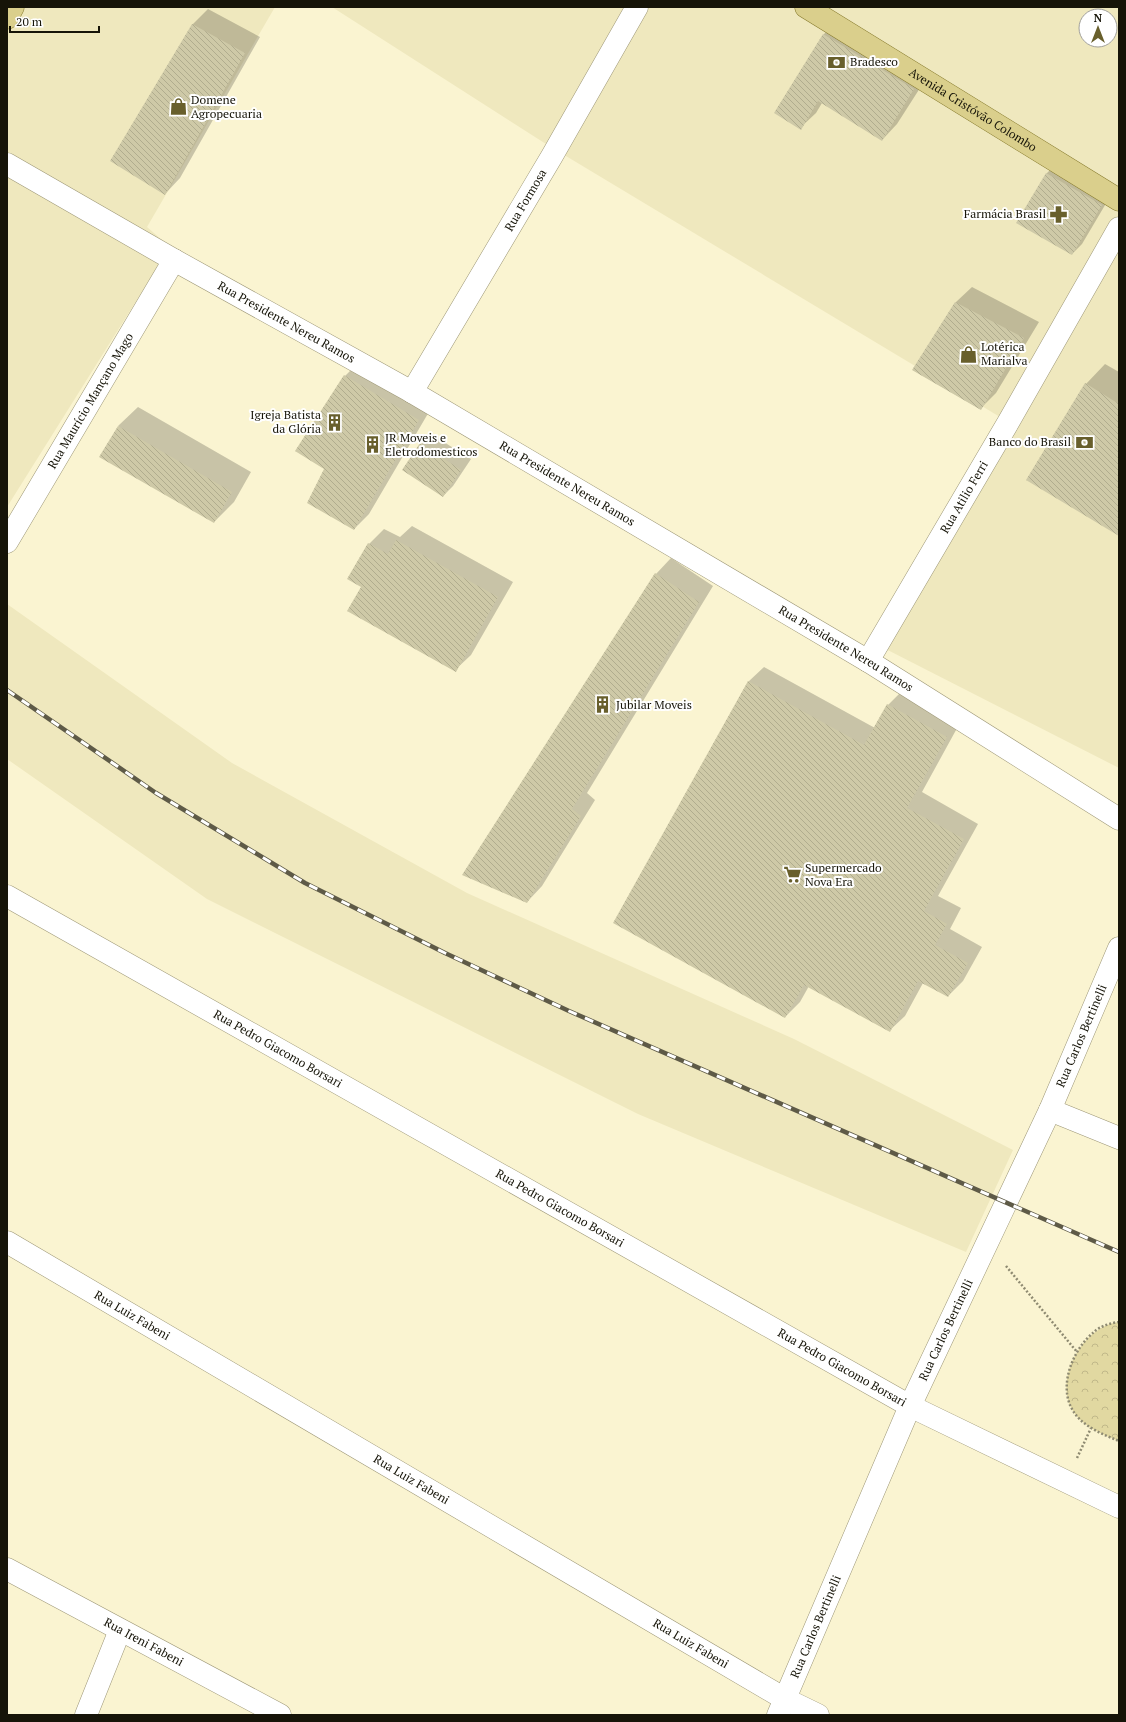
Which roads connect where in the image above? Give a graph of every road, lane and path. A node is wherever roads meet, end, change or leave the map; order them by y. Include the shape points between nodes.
1 (13, 7) edge
2 (637, 7) edge
3 (806, 7) edge
4 (7, 18) edge
5 (7, 164) edge
6 (1119, 200) edge
7 (1119, 228) edge
8 (174, 260) junction
9 (412, 392) junction
10 (7, 542) edge
11 (868, 661) junction
12 (1119, 819) edge
13 (7, 896) edge
14 (1119, 948) edge
15 (1050, 1110) junction
16 (1119, 1138) edge
17 (7, 1242) edge
18 (987, 1244) junction
19 (1119, 1322) edge
20 (1077, 1352) junction
21 (910, 1406) junction
22 (1091, 1428) junction
23 (1119, 1441) edge
24 (1067, 1482) junction
25 (1119, 1507) edge
26 (7, 1570) edge
27 (120, 1630) junction
28 (781, 1707) edge
29 (86, 1715) edge
30 (280, 1715) edge
31 (818, 1715) edge

1 - 4 main road
2 - 9 street, Rua Formosa
3 - 6 main road, Avenida Cristóvão Colombo
5 - 8 street, Rua Presidente Nereu Ramos
7 - 11 street, Rua Atilio Ferri
8 - 9 street, Rua Presidente Nereu Ramos
8 - 10 street, Rua Maurício Mançano Mago
9 - 11 street, Rua Presidente Nereu Ramos
11 - 12 street, Rua Presidente Nereu Ramos
13 - 21 street, Rua Pedro Giacomo Borsari
14 - 15 street, Rua Carlos Bertinelli
15 - 16 street
15 - 18 street, Rua Carlos Bertinelli
17 - 28 street, Rua Luiz Fabeni
18 - 20 path
18 - 21 street, Rua Carlos Bertinelli
19 - 20 path via 1093,1332
20 - 22 path via 1067,1380 1069,1400 1072,1409
21 - 24 street, Rua Pedro Giacomo Borsari
21 - 28 street, Rua Carlos Bertinelli
22 - 23 path
22 - 24 path
24 - 25 street, Rua Pedro Giacomo Borsari
26 - 27 street, Rua Ireni Fabeni
27 - 29 street
27 - 30 street, Rua Ireni Fabeni
28 - 31 street, Rua Luiz Fabeni

